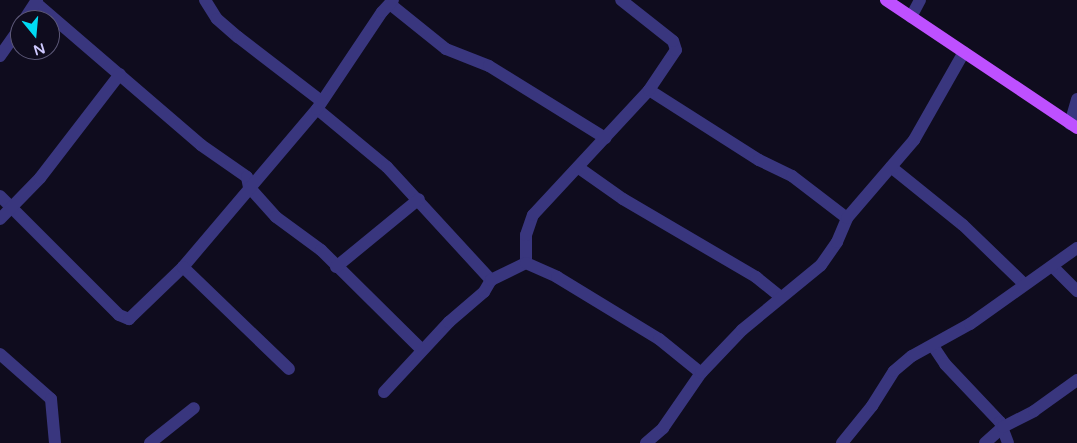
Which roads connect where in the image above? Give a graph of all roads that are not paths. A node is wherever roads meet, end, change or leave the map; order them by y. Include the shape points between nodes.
1 (205, 0) edge
2 (621, 0) edge
3 (886, 0) edge
4 (920, 0) edge
5 (37, 1) edge
6 (392, 2) edge
7 (911, 17) junction
8 (10, 42) edge
9 (964, 52) junction
10 (0, 56) edge
11 (120, 74) junction
12 (649, 90) junction
13 (1077, 99) edge
14 (319, 105) junction
15 (1074, 126) edge
16 (605, 138) junction
17 (579, 168) junction
18 (891, 168) junction
19 (249, 187) junction
20 (0, 196) edge
21 (418, 199) junction
22 (11, 207) junction
23 (848, 218) junction
24 (0, 219) edge
25 (1077, 248) edge
26 (526, 263) junction
27 (183, 267) junction
28 (336, 267) junction
29 (1054, 268) junction
30 (491, 280) junction
31 (1024, 284) junction
32 (1077, 290) edge
33 (781, 296) junction
34 (933, 346) junction
35 (422, 350) junction
36 (0, 354) edge
37 (289, 368) dead end
38 (702, 374) junction
39 (1077, 380) edge
40 (384, 392) dead end
41 (194, 408) dead end
42 (1003, 427) junction
43 (56, 443) edge
44 (150, 443) edge
45 (646, 443) edge
46 (842, 443) edge
47 (985, 443) edge
48 (1008, 443) edge

1 - 14 street via 217,19
2 - 12 street via 676,44 676,50
3 - 7 main road
4 - 7 street
5 - 11 street
6 - 14 street
6 - 16 street via 446,50 489,66
7 - 9 main road
8 - 10 street
9 - 15 main road
9 - 18 street via 934,109
11 - 19 street via 201,145 248,177
11 - 22 street via 40,178
12 - 16 street
12 - 23 street via 759,160 792,176
13 - 15 street
14 - 19 street
14 - 21 street
16 - 17 street
17 - 26 street via 533,215 526,236
17 - 33 street via 623,199 756,277
18 - 23 street
18 - 31 street via 963,225
19 - 27 street
19 - 28 street via 276,217 320,250
20 - 22 street
21 - 28 street
21 - 30 street
22 - 24 street
22 - 27 street via 125,319 131,318
23 - 33 street via 837,242 821,264
25 - 29 street
26 - 30 street
26 - 38 street via 557,277 636,325
27 - 37 street
28 - 35 street
29 - 31 street
29 - 32 street
30 - 35 street via 484,292
31 - 34 street via 970,324
33 - 38 street via 742,330
34 - 42 street via 945,364
34 - 46 street via 912,356 894,371 872,406
35 - 40 street
36 - 43 street via 52,401
38 - 45 street via 663,428
39 - 42 street via 1034,411
41 - 44 street
42 - 47 street
42 - 48 street

